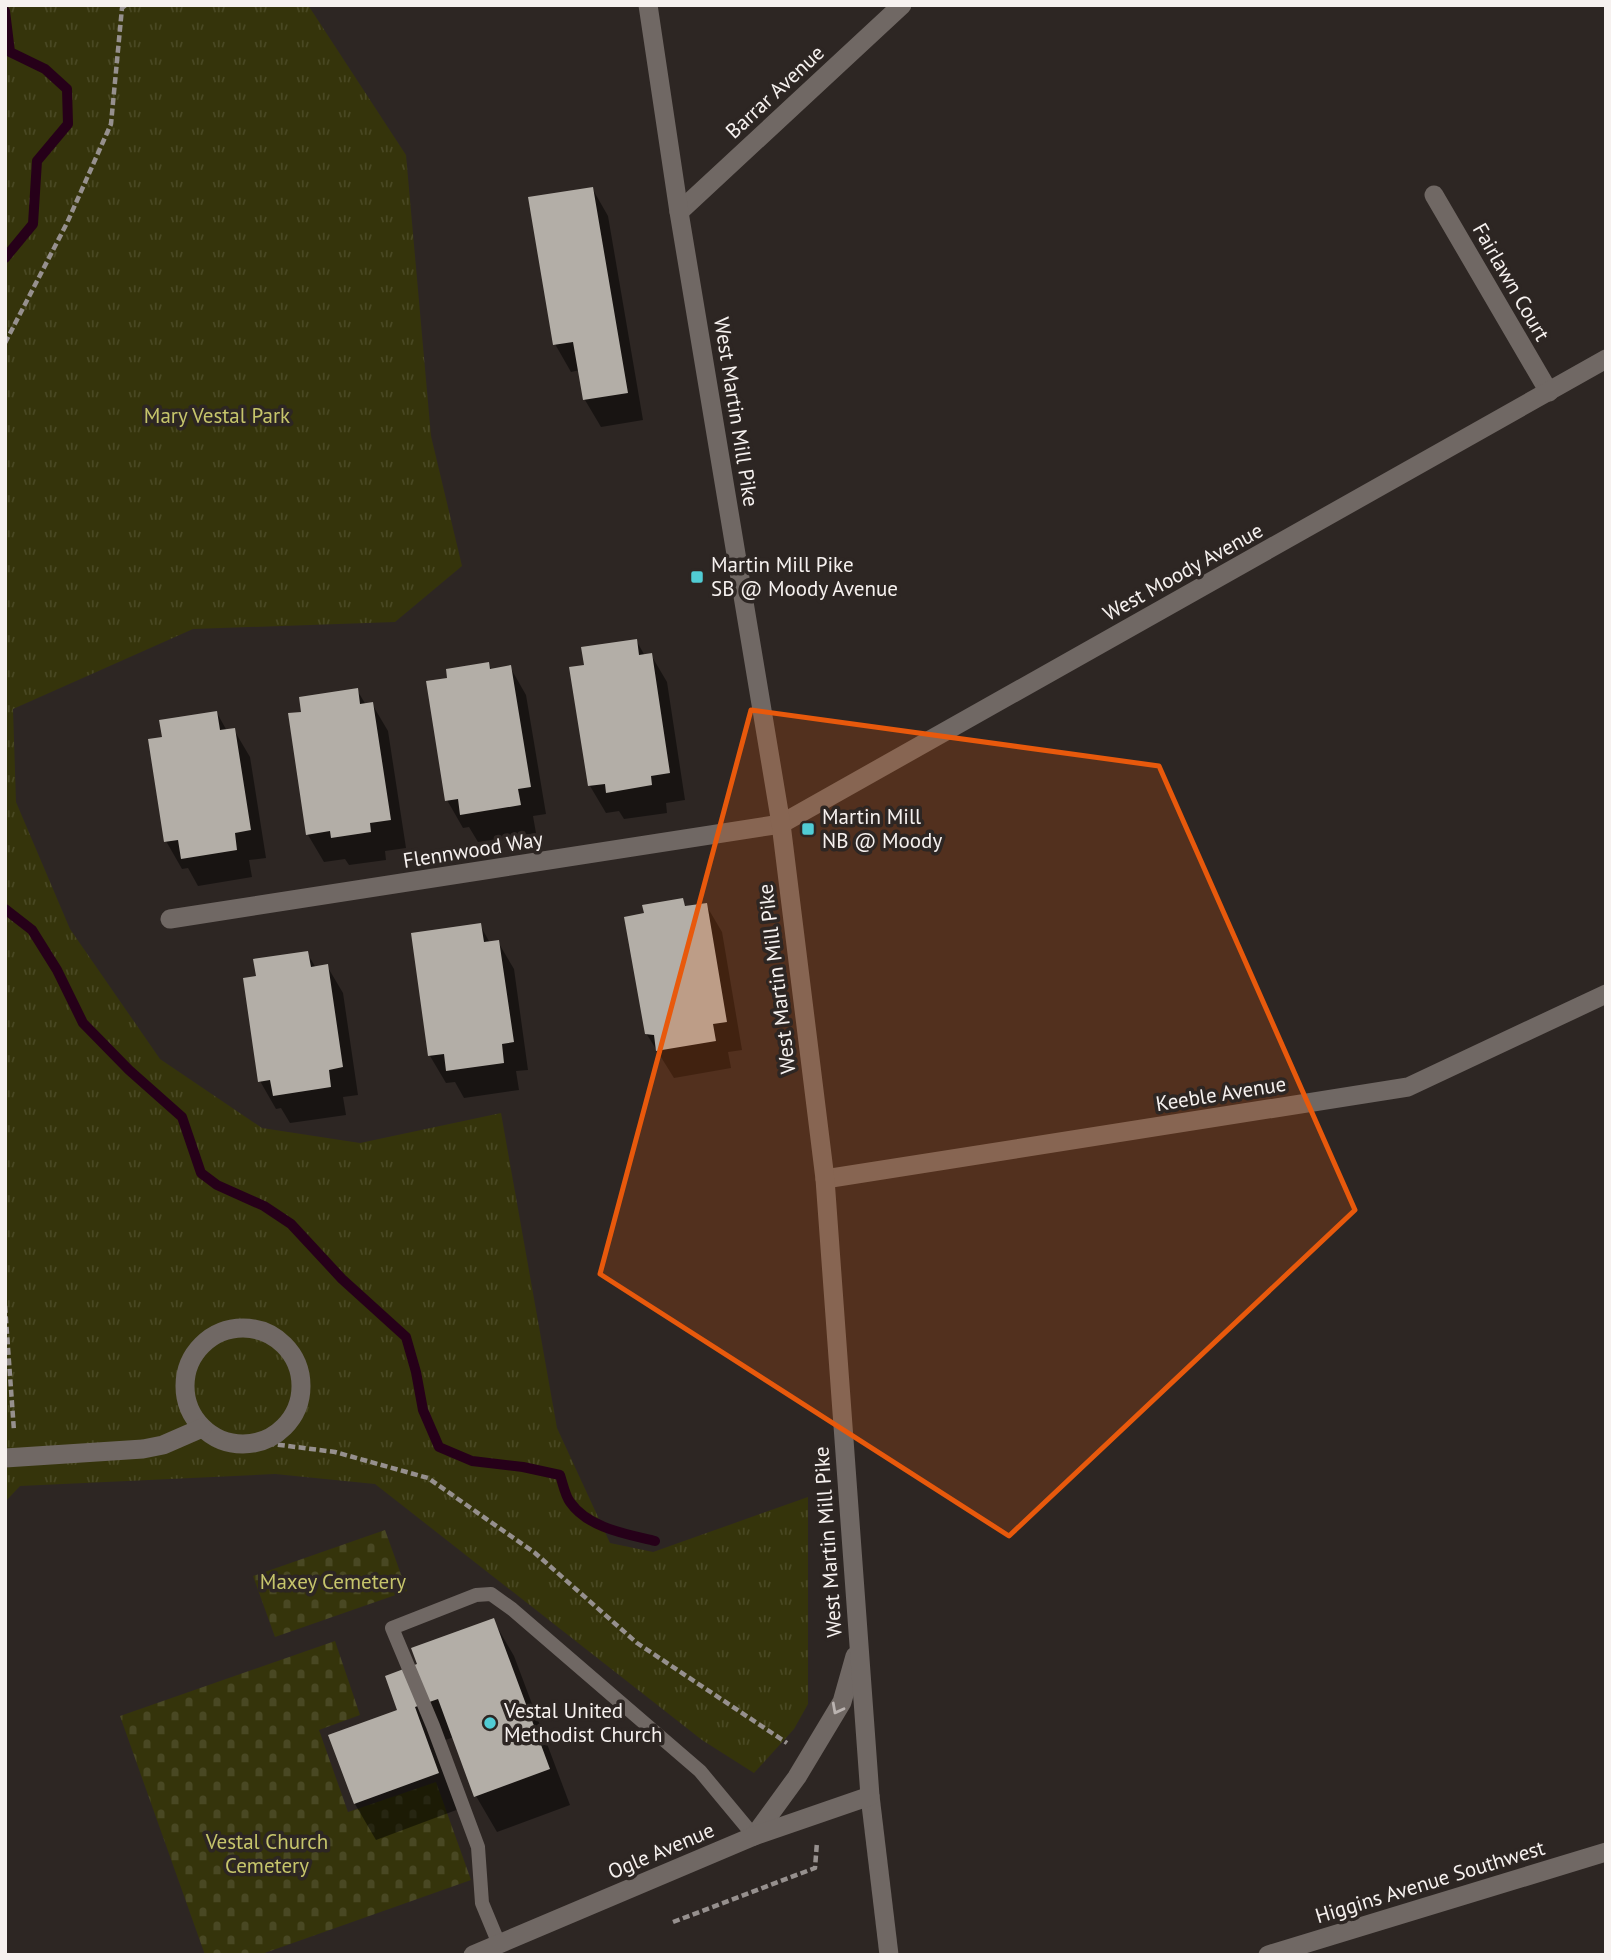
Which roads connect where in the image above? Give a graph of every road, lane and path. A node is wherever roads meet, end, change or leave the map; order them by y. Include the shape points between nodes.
1 (126, 5) edge
2 (648, 5) edge
3 (902, 5) edge
4 (1434, 195) dead end
5 (679, 212) junction
6 (5, 343) edge
7 (1606, 359) edge
8 (1549, 392) junction
9 (782, 824) junction
10 (170, 919) dead end
11 (1606, 994) edge
12 (825, 1179) junction
13 (5, 1306) edge
14 (202, 1428) junction
15 (10, 1457) edge
16 (858, 1645) junction
17 (870, 1796) junction
18 (754, 1836) junction
19 (1606, 1852) edge
20 (499, 1944) junction
21 (473, 1955) edge
22 (890, 1955) edge
23 (1268, 1955) edge

1 - 6 path via 122,8 111,124 67,223
2 - 5 street, West Martin Mill Pike
3 - 5 street, Barrar Avenue
4 - 8 street, Fairlawn Court
5 - 9 street, West Martin Mill Pike
7 - 8 street, West Moody Avenue
8 - 9 street, West Moody Avenue
9 - 10 street, Flennwood Way
9 - 12 street, West Martin Mill Pike
11 - 12 street, Keeble Avenue via 1408,1087
12 - 16 street, West Martin Mill Pike
13 - 15 path
14 - 14 street via 236,1444 275,1434 298,1404 298,1367 289,1351 275,1338 240,1328 205,1342 186,1374 185,1394
14 - 15 street via 143,1449
16 - 17 street, West Martin Mill Pike
16 -> 18 street via 842,1702 797,1777
17 - 18 street, Ogle Avenue
17 - 22 street, West Martin Mill Pike
18 - 20 street, Ogle Avenue
18 - 20 lane via 699,1770 491,1594 475,1595 392,1628 478,1847 482,1903
19 - 23 street, Higgins Avenue Southwest
20 - 21 street, Ogle Avenue

